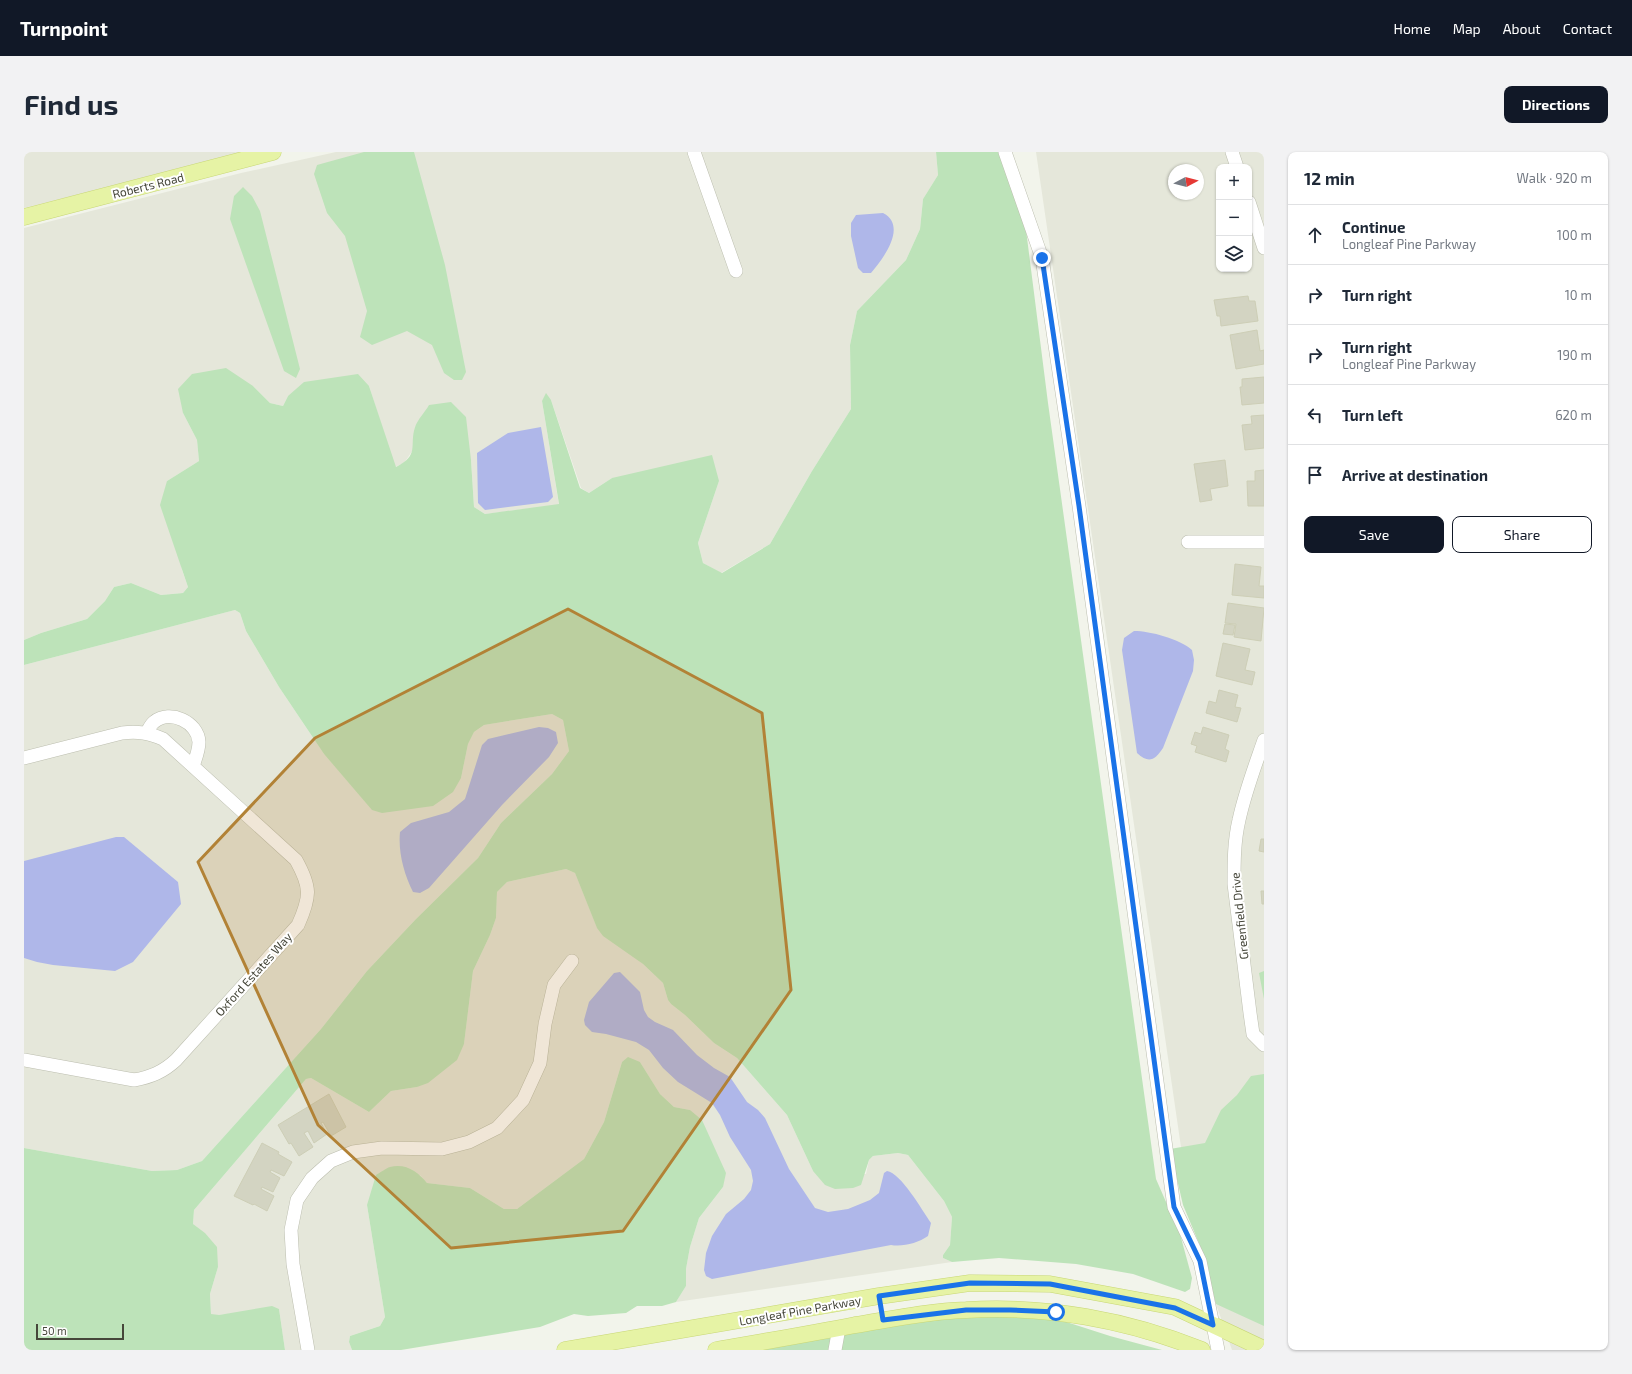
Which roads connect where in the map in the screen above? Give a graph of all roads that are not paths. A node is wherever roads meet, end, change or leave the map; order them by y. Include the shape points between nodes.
1 (273, 152) edge
2 (694, 152) edge
3 (1005, 152) edge
4 (1232, 152) edge
5 (1236, 164) edge
6 (1252, 211) edge
7 (24, 217) edge
8 (1264, 248) edge
9 (736, 271) dead end
10 (1188, 542) dead end
11 (1264, 542) edge
12 (147, 732) junction
13 (1264, 740) edge
14 (24, 758) edge
15 (193, 766) junction
16 (572, 961) dead end
17 (1264, 1045) edge
18 (24, 1060) edge
19 (879, 1296) junction
20 (883, 1320) junction
21 (1213, 1325) junction
22 (839, 1328) junction
23 (1264, 1349) edge
24 (308, 1350) edge
25 (565, 1350) edge
26 (716, 1350) edge
27 (835, 1350) edge
28 (1202, 1350) edge
29 (1218, 1350) edge

1 - 7 main road, Roberts Road
2 - 9 street
3 - 21 street via 1042,258 1080,514 1174,1207 1200,1261
4 - 5 street
6 - 8 street
10 - 11 street
12 - 14 street, Oxford Estates Way via 122,733
12 - 15 street, Oxford Estates Way via 163,739
12 - 15 street via 154,722 163,717 180,718 194,727 199,741
13 - 17 street, Greenfield Drive via 1238,820 1234,863 1234,884 1253,1034
15 - 18 street, Oxford Estates Way via 296,860 306,877 308,891 298,925 176,1060 150,1077 134,1080
16 - 24 street via 554,985 540,1063 524,1100 497,1128 469,1142 442,1149 382,1148 353,1152 331,1161 312,1178 297,1200 291,1230 293,1264
19 - 20 main road
19 - 21 main road, Longleaf Pine Parkway via 970,1283 1050,1284 1175,1308
19 - 25 main road, Longleaf Pine Parkway
20 - 22 main road, Longleaf Pine Parkway
20 - 28 main road, Longleaf Pine Parkway via 966,1310 1056,1312 1112,1321 1169,1337
21 - 23 main road, Longleaf Pine Parkway
21 - 29 street
22 - 26 main road, Longleaf Pine Parkway
22 - 27 street

